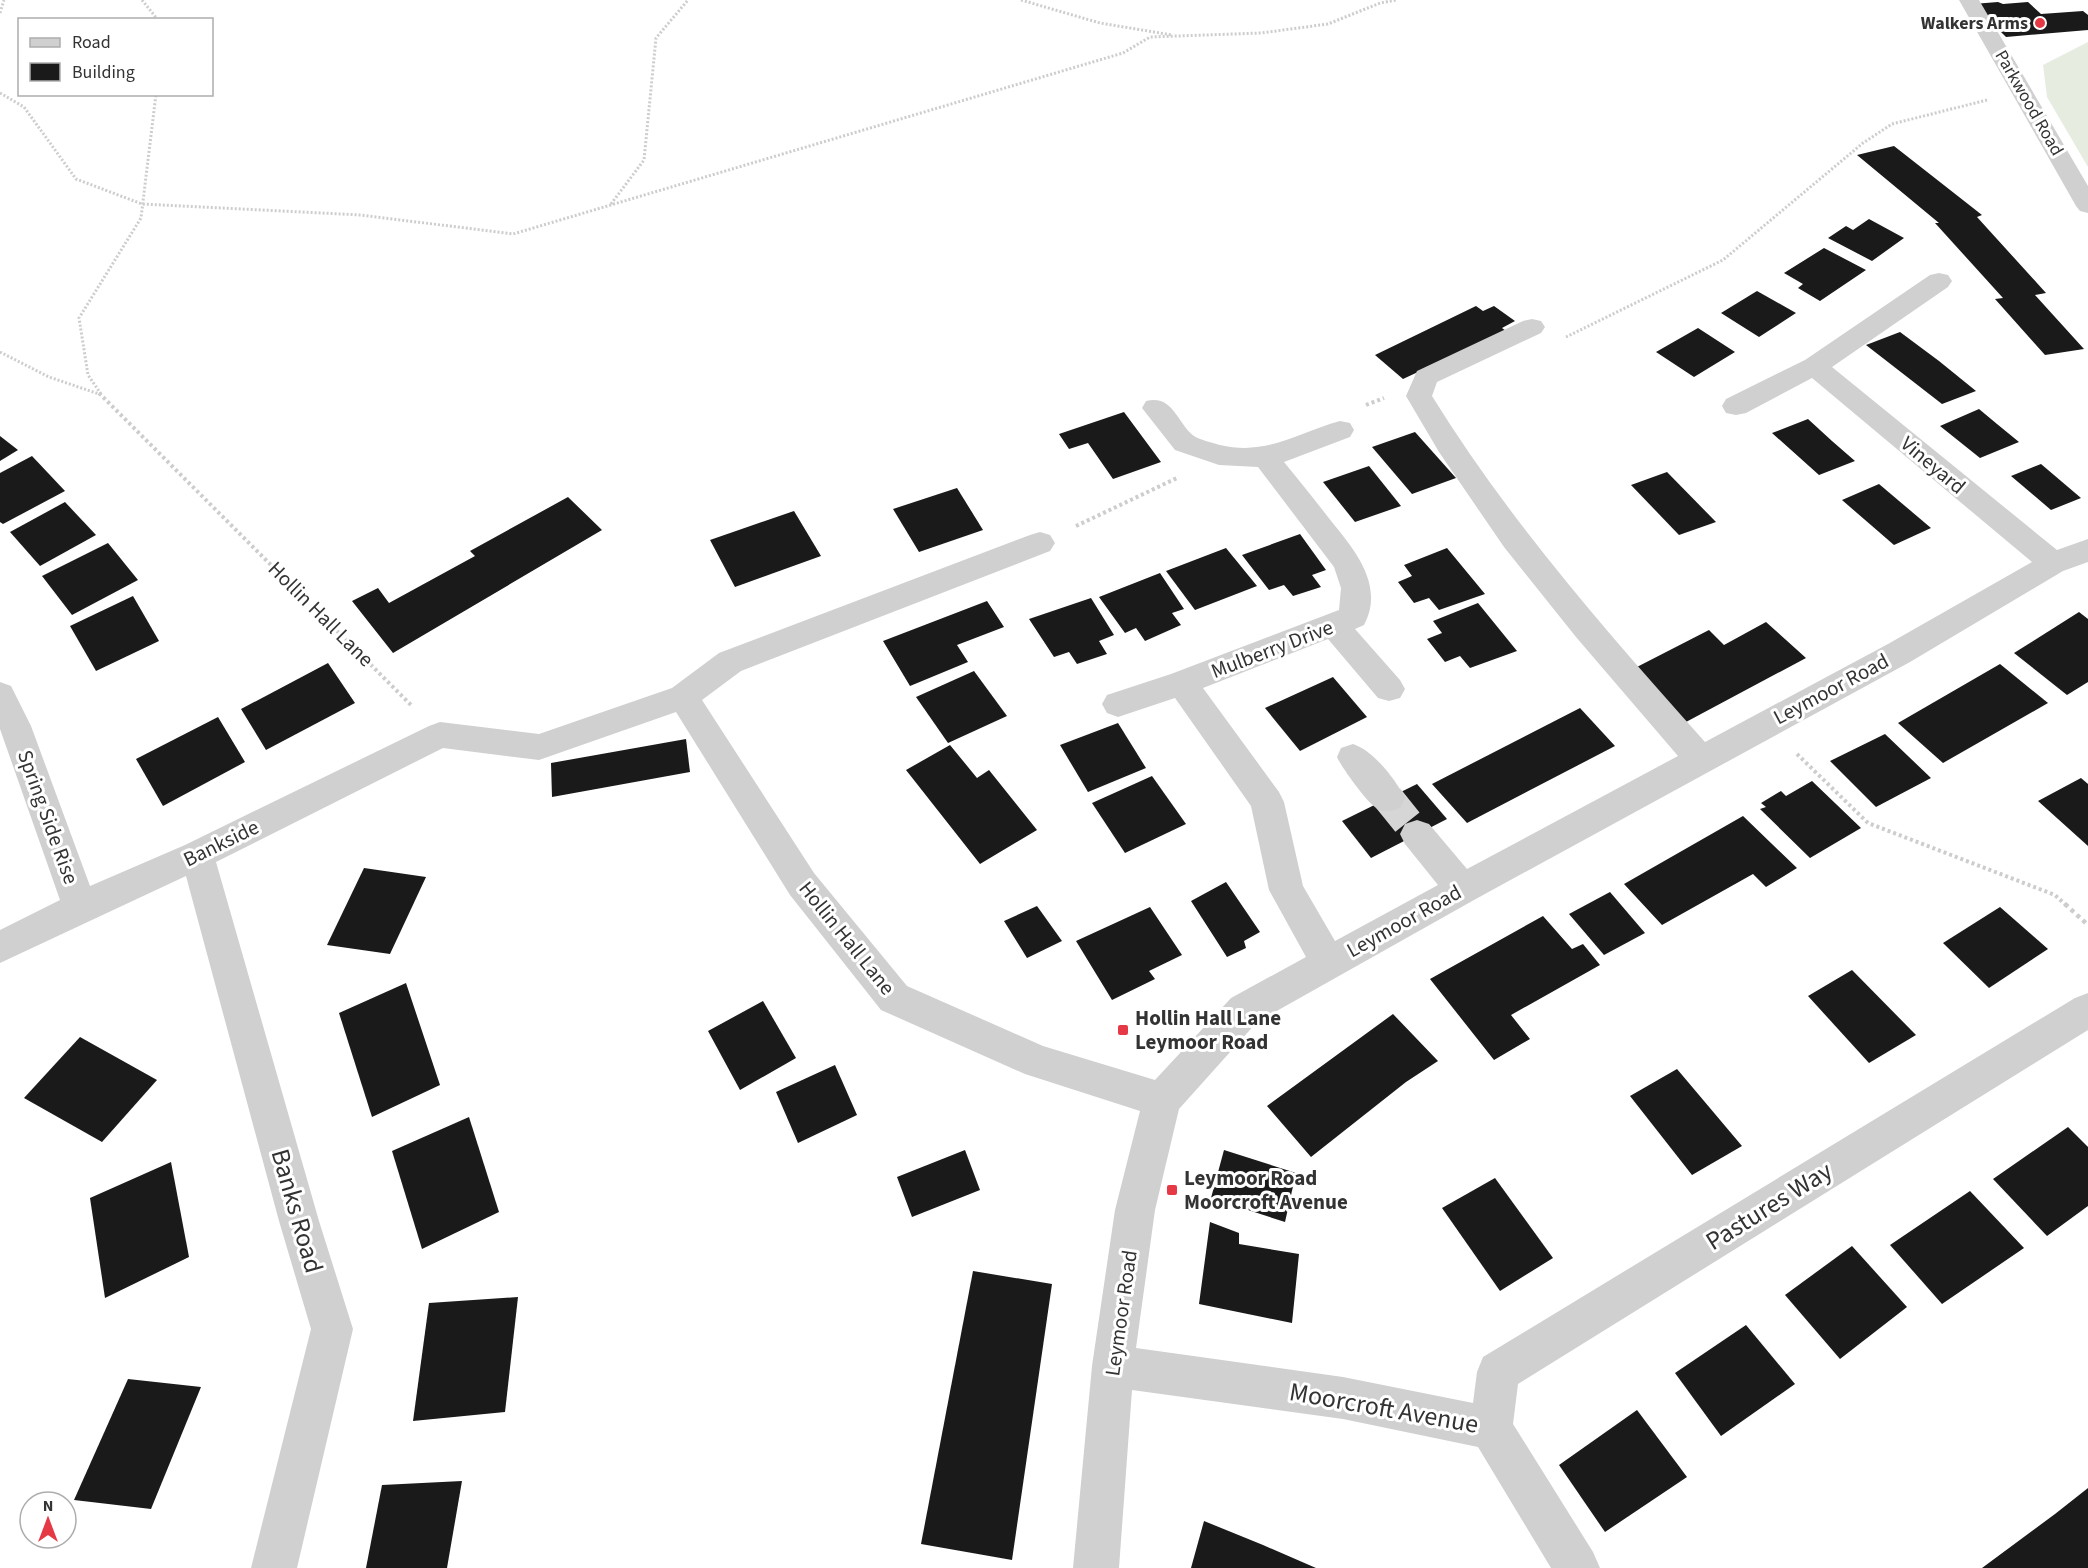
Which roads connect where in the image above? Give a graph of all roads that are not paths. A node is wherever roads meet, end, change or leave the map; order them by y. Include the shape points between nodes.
1 (1970, 0) edge
2 (2088, 206) edge
3 (1939, 281) dead end
4 (1532, 327) dead end
5 (1814, 366) junction
6 (1736, 406) dead end
7 (1156, 408) dead end
8 (1340, 430) dead end
9 (1266, 458) junction
10 (1040, 543) dead end
11 (2088, 550) edge
12 (2053, 563) junction
13 (1334, 626) junction
14 (1182, 683) junction
15 (1389, 689) dead end
16 (0, 695) edge
17 (683, 697) junction
18 (1118, 704) dead end
19 (1353, 757) dead end
20 (1700, 759) junction
21 (1388, 798) tunnel mouth
22 (1418, 834) tunnel mouth
23 (198, 855) junction
24 (1462, 889) junction
25 (80, 907) junction
26 (0, 947) edge
27 (1329, 963) junction
28 (2088, 1010) edge
29 (1162, 1100) junction
30 (1113, 1366) junction
31 (1491, 1428) junction
32 (274, 1568) edge
33 (1096, 1568) edge
34 (1577, 1568) edge

1 - 2 street, Parkwood Road
3 - 5 street
4 - 20 street via 1426,377 1419,396 1443,438 1580,623
5 - 6 street
5 - 12 street, Vineyard
7 - 9 street via 1185,443 1219,455
8 - 9 street
9 - 13 street, Mulberry Drive via 1348,563 1356,588 1353,617
10 - 17 street via 730,662
11 - 12 street, Leymoor Road
12 - 20 street, Leymoor Road via 1899,653
13 - 14 street, Mulberry Drive
13 - 15 street
14 - 18 street, Mulberry Drive
14 - 27 street, Mulberry Drive via 1267,802 1286,890
16 - 25 street, Spring Side Rise via 15,726
17 - 23 street, Bankside via 539,747 440,735
17 - 29 street, Hollin Hall Lane via 802,884 894,998 1038,1062
19 - 21 street
20 - 24 street, Leymoor Road
22 - 24 street
23 - 25 street, Bankside
23 - 32 street, Banks Road via 332,1329
24 - 27 street, Leymoor Road
25 - 26 street, Bankside
27 - 29 street, Leymoor Road via 1244,1010
28 - 31 street, Pastures Way via 1498,1372
29 - 30 street, Leymoor Road via 1135,1210
30 - 31 street, Moorcroft Avenue via 1343,1398
30 - 33 street, Leymoor Road
31 - 34 street, Moorcroft Avenue

